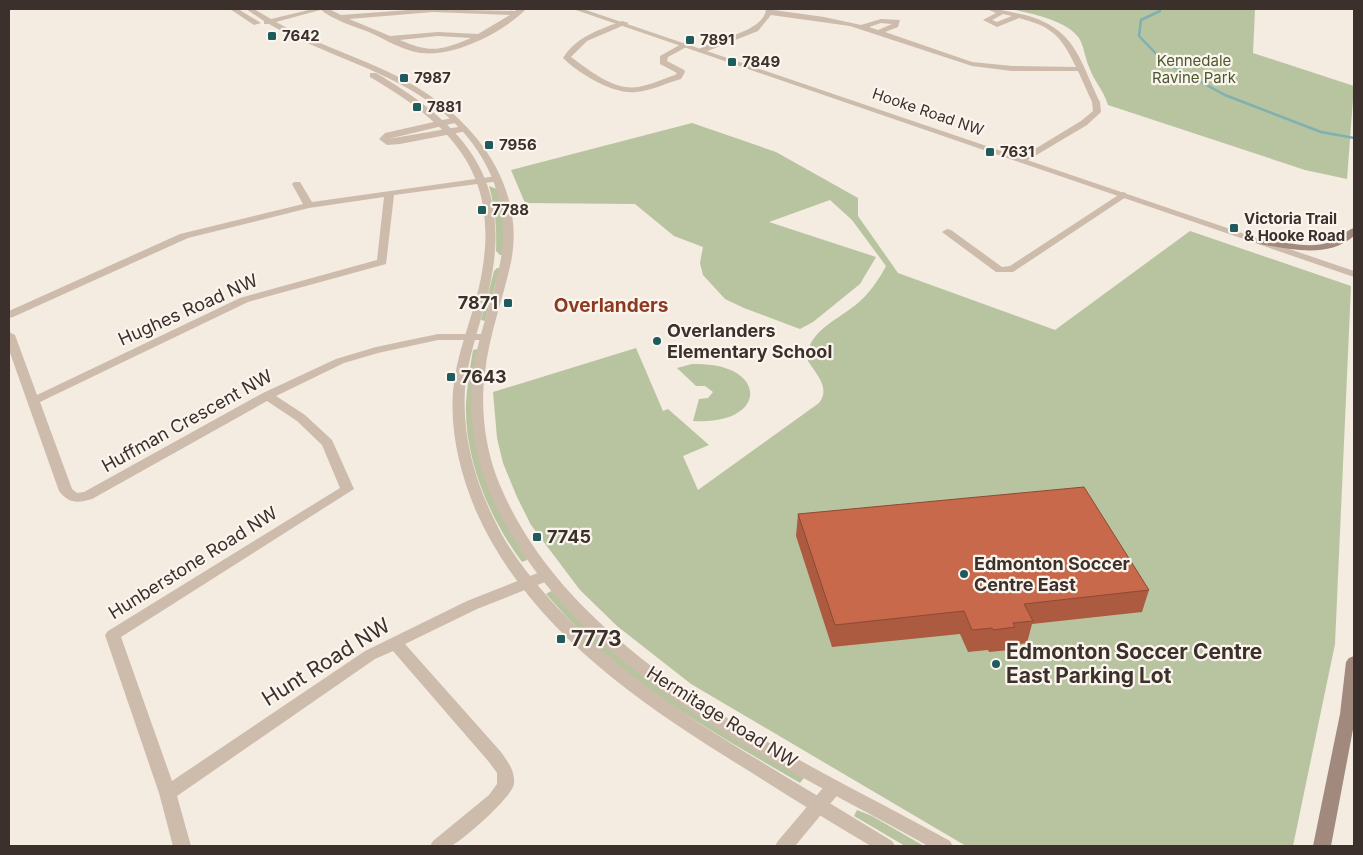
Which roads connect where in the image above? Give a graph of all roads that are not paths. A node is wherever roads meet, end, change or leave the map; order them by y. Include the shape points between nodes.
1 (233, 9) edge
2 (249, 9) edge
3 (322, 9) edge
4 (433, 9) edge
5 (577, 9) edge
6 (990, 9) edge
7 (520, 11) edge
8 (769, 11) edge
9 (1002, 12) junction
10 (1016, 17) junction
11 (340, 18) junction
12 (270, 22) junction
13 (625, 23) junction
14 (258, 24) junction
15 (861, 27) junction
16 (878, 32) junction
17 (478, 36) junction
18 (389, 38) junction
19 (685, 44) junction
20 (702, 50) junction
21 (1079, 69) junction
22 (456, 120) junction
23 (444, 123) junction
24 (464, 129) junction
25 (451, 131) junction
26 (1023, 160) junction
27 (497, 179) junction
28 (482, 180) junction
29 (297, 184) dead end
30 (389, 193) junction
31 (1123, 195) junction
32 (309, 206) junction
33 (1354, 231) edge
34 (947, 232) dead end
35 (1259, 241) junction
36 (1354, 274) edge
37 (9, 315) edge
38 (9, 335) edge
39 (470, 336) junction
40 (486, 337) junction
41 (267, 396) junction
42 (33, 401) junction
43 (546, 576) junction
44 (528, 582) junction
45 (394, 642) junction
46 (1354, 662) edge
47 (834, 787) junction
48 (168, 793) junction
49 (818, 806) junction
50 (1327, 824) junction
51 (182, 846) edge
52 (439, 846) edge
53 (784, 846) edge
54 (886, 846) edge
55 (944, 846) edge
56 (1316, 846) edge
57 (1322, 846) edge

1 - 14 street, Hermitage Road NW
2 - 12 street, Hermitage Road NW
3 - 11 street
3 - 12 street
4 - 7 street
4 - 11 street
5 - 13 street, Hooke Road NW
6 - 9 street
7 - 17 street via 500,26
8 - 15 street via 836,20
8 - 20 street via 755,29
9 - 10 street
9 - 10 street via 987,20 997,25
10 - 21 street via 1049,28 1063,37
11 - 18 street
12 - 14 street
12 - 22 street, Hermitage Road NW via 392,75 433,100
13 - 19 street, Hooke Road NW
13 - 19 street via 584,38 572,47 566,58 622,90 636,90 678,77 681,72 663,62 664,56
14 - 23 street, Hermitage Road NW via 388,83
15 - 16 street
15 - 16 street via 881,21 897,22
16 - 21 street via 973,64
17 - 18 street via 438,34
17 - 18 street via 442,51 422,51
19 - 20 street, Hooke Road NW
20 - 26 street, Hooke Road NW
21 - 26 street via 1096,102 1097,112
22 - 23 street
22 - 24 street, Hermitage Road NW
23 - 25 street, Hermitage Road NW
23 - 25 street via 388,135 384,139 387,142 400,141
24 - 25 street
24 - 27 street, Hermitage Road NW via 479,145
25 - 28 street, Hermitage Road NW via 470,155
26 - 31 street, Hooke Road NW
27 - 28 street
27 - 40 street, Hermitage Road NW via 507,208 509,243 501,287
28 - 30 street
28 - 39 street, Hermitage Road NW via 491,213 490,261
29 - 32 street
30 - 32 street
30 - 42 street, Hughes Road NW via 382,262 244,300
31 - 34 street via 1013,269 1000,270
31 - 35 street, Hooke Road NW
32 - 37 street via 184,236
33 - 35 main road via 1347,239 1328,247 1310,248
35 - 36 street, Hooke Road NW
38 - 42 street, Huffman Crescent NW
39 - 40 street, Huffman Crescent NW
39 - 41 street, Huffman Crescent NW via 438,338 376,350 340,361
39 - 44 street, Hermitage Road NW via 459,391 463,453 471,484 491,528 509,560
40 - 43 street, Hermitage Road NW via 477,393 484,453 508,518
41 - 42 street, Huffman Crescent NW via 87,496 74,498 66,491
41 - 48 street, Hunberstone Road NW via 302,418 328,443 347,490 113,635
43 - 44 street, Hunt Road NW
43 - 47 street, Hermitage Road NW via 599,631 657,678 694,704
44 - 45 street, Hunt Road NW via 472,604
44 - 49 street, Hermitage Road NW via 568,629 627,683 689,727
45 - 48 street, Hunt Road NW via 370,655
45 - 52 street via 505,772 506,785 495,800
46 - 50 main road via 1348,714
47 - 49 street
47 - 55 street, Hermitage Road NW
48 - 51 street, Hunberstone Road NW
49 - 53 street
49 - 54 street, Hermitage Road NW
50 - 56 main road
50 - 57 main road

